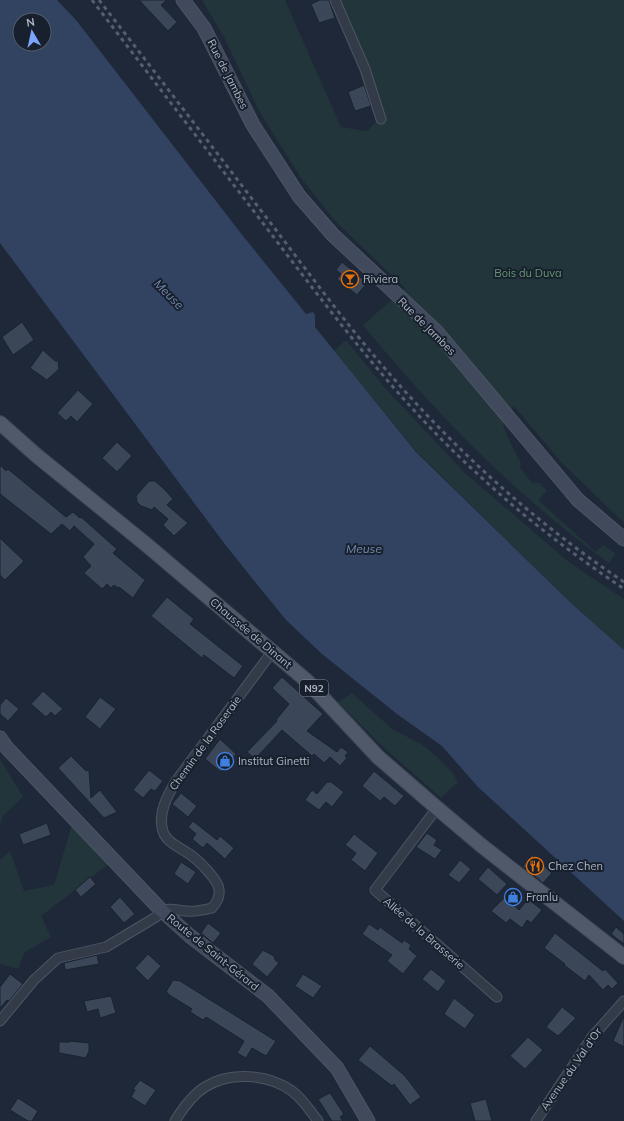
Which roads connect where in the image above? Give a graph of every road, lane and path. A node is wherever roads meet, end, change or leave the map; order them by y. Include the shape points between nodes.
1 (183, 0) edge
2 (335, 0) edge
3 (381, 119) dead end
4 (0, 424) edge
5 (624, 539) edge
6 (272, 652) junction
7 (0, 738) edge
8 (437, 808) junction
9 (162, 910) junction
10 (624, 956) edge
11 (497, 997) dead end
12 (624, 1001) edge
13 (0, 1021) edge
14 (175, 1121) edge
15 (318, 1121) edge
16 (368, 1121) edge
17 (536, 1121) edge

1 - 5 main road, Rue de Jambes via 204,28 253,125 299,196 333,236 436,332 578,500
2 - 3 street via 365,69
4 - 6 main road, Chaussée de Dinant / N92
6 - 8 main road, Chaussée de Dinant / N92 via 307,681 378,757
6 - 9 street, Chemin de la Roseraie via 176,781 164,803 162,828 166,838 192,856 213,877 219,888 218,900 212,908 191,911 168,908
7 - 9 main road, Route de Saint-Gérard
8 - 10 main road, Chaussée de Dinant / N92
8 - 11 street, Allée de la Brasserie via 374,890
9 - 13 street via 156,917 106,947 58,958 34,980
9 - 16 main road, Route de Saint-Gérard via 190,936 268,996 337,1068
12 - 17 street, Avenue du Val d'Or via 592,1036
14 - 15 street via 188,1101 204,1087 218,1080 243,1077 256,1077 281,1084 302,1100

